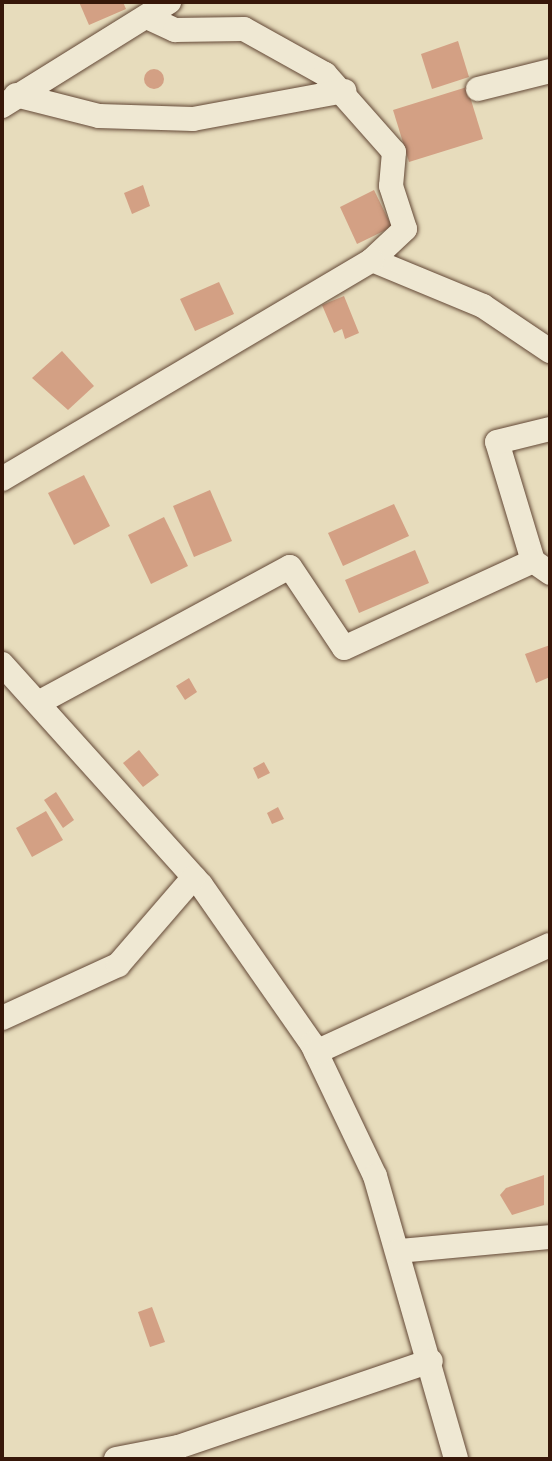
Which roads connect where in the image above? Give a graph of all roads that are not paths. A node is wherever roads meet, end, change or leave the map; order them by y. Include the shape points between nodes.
1 (169, 2) edge
2 (147, 17) junction
3 (550, 71) edge
4 (478, 89) dead end
5 (344, 92) junction
6 (9, 100) edge
7 (372, 260) junction
8 (550, 351) edge
9 (550, 429) edge
10 (2, 479) edge
11 (542, 567) edge
12 (2, 664) edge
13 (38, 702) junction
14 (194, 877) junction
15 (550, 945) edge
16 (2, 1018) edge
17 (316, 1052) junction
18 (550, 1237) edge
19 (399, 1251) junction
20 (431, 1361) junction
21 (116, 1459) edge
22 (456, 1459) edge

1 - 2 street
2 - 5 street via 175,30 244,29 291,52
2 - 6 street
3 - 4 street
5 - 6 street via 193,119 99,116
5 - 7 street via 394,152 391,186 405,229
7 - 8 street via 483,306
7 - 10 street
9 - 11 street via 497,442
11 - 13 street via 344,648 290,567
12 - 13 street
13 - 14 street
14 - 16 street via 118,965
14 - 17 street
15 - 17 street
17 - 19 street via 375,1176
18 - 19 street
19 - 20 street
20 - 21 street via 178,1447
20 - 22 street

